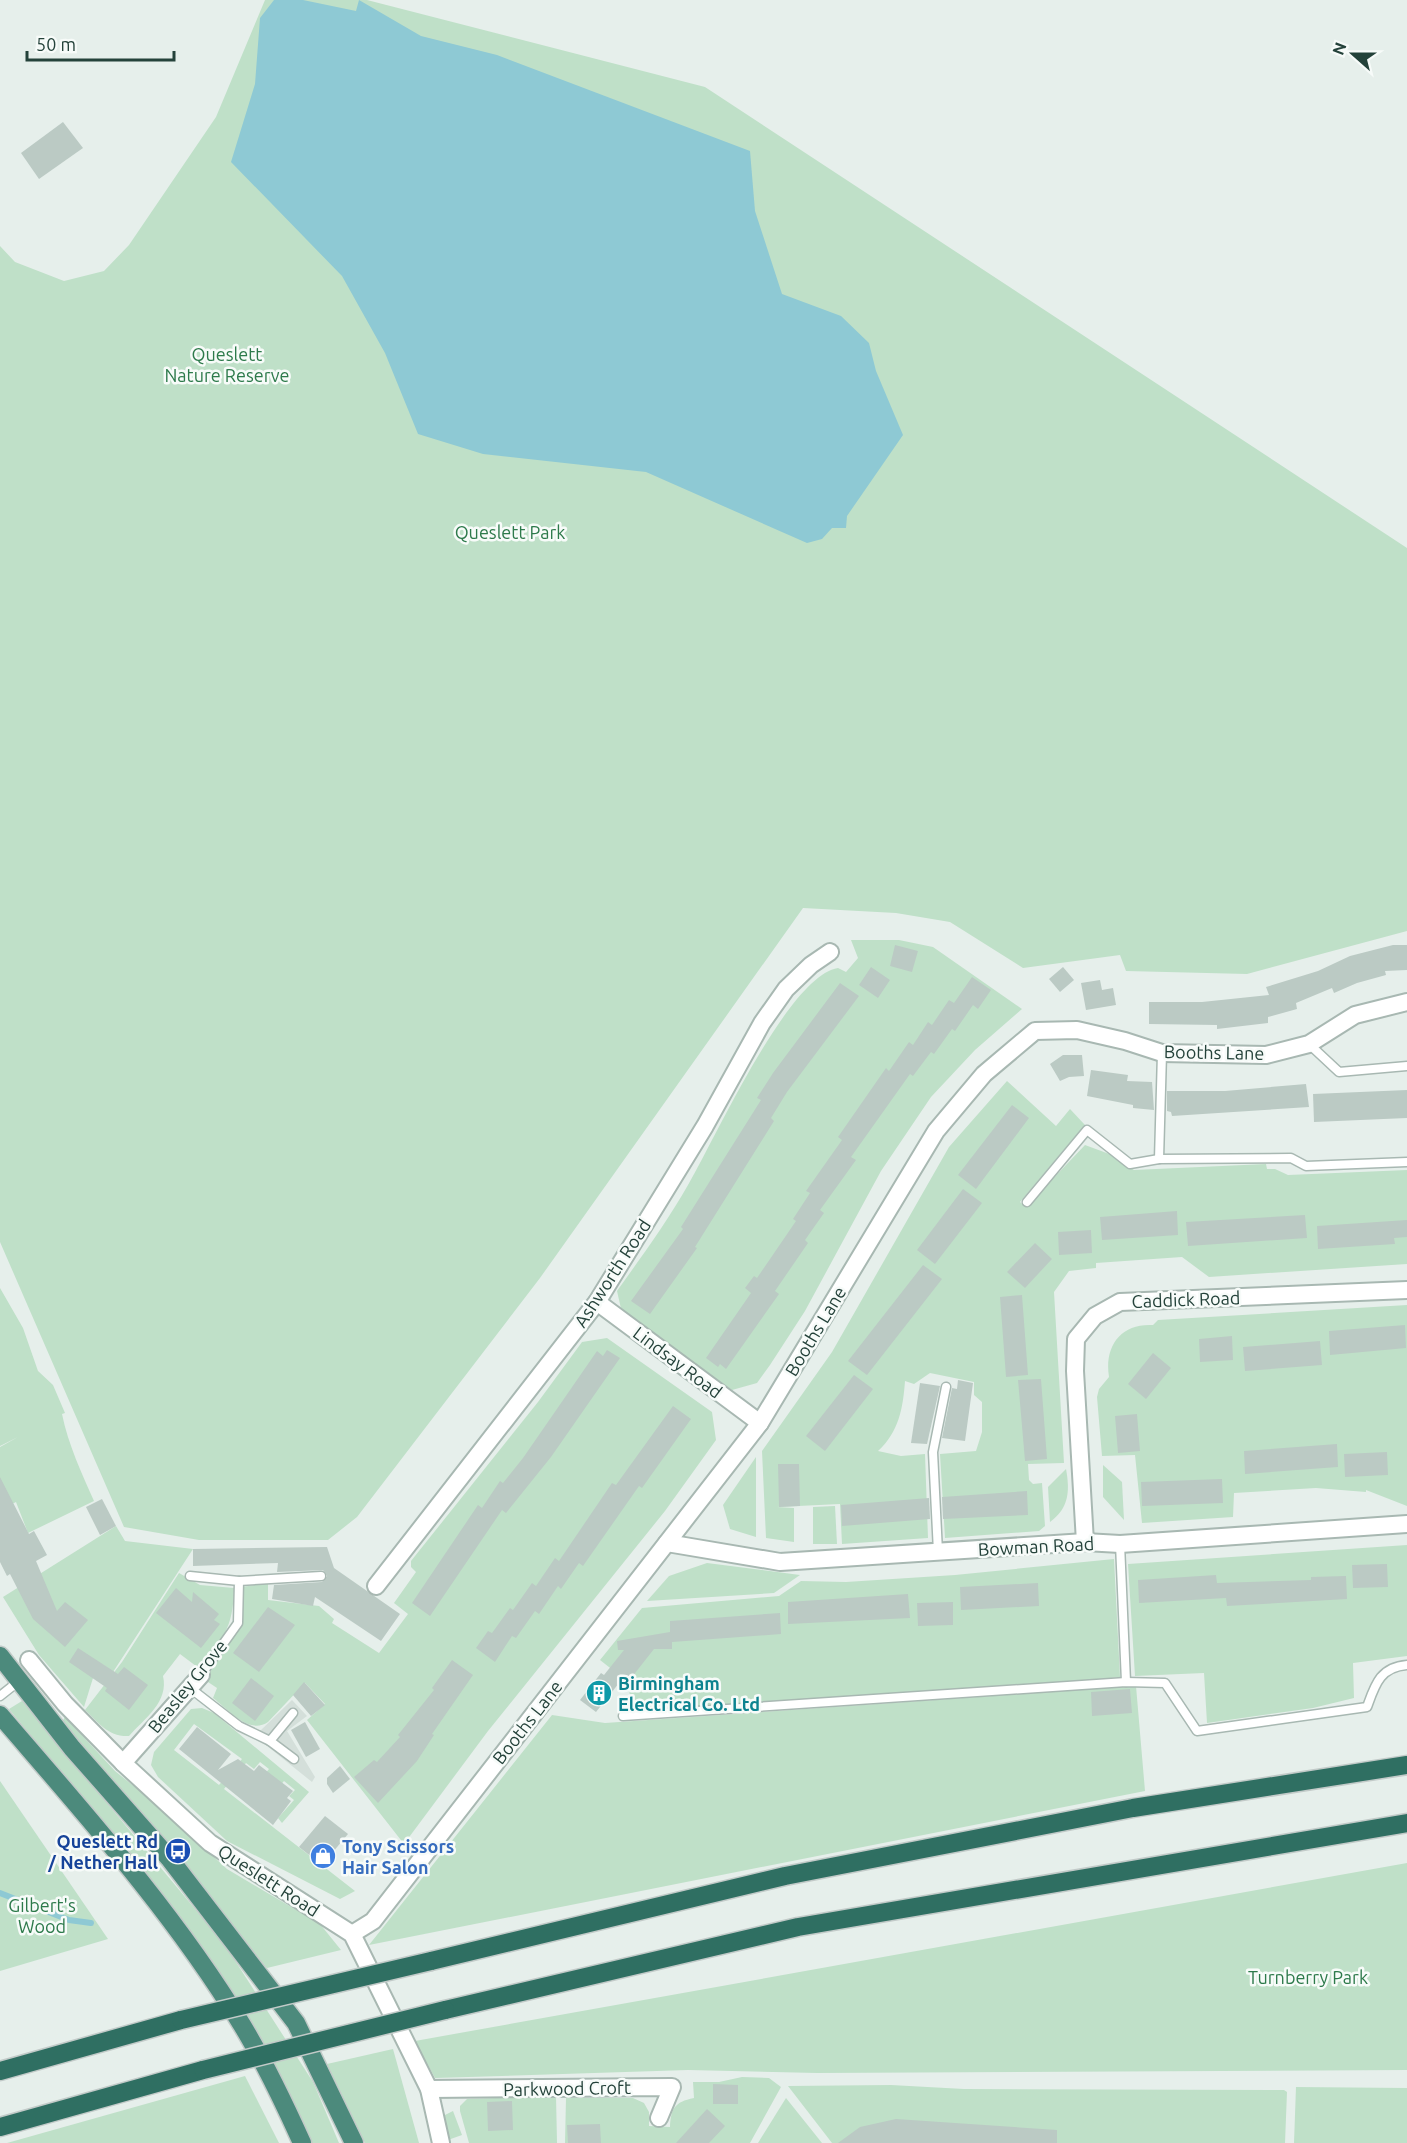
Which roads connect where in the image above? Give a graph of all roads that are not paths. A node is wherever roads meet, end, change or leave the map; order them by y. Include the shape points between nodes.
1 (830, 952) dead end
2 (1407, 1002) edge
3 (1309, 1044) junction
4 (1162, 1053) junction
5 (1407, 1066) edge
6 (1160, 1159) junction
7 (1407, 1162) edge
8 (1027, 1202) dead end
9 (1407, 1290) edge
10 (597, 1302) junction
11 (946, 1388) dead end
12 (760, 1423) junction
13 (1407, 1524) edge
14 (1085, 1542) junction
15 (667, 1544) junction
16 (1120, 1544) junction
17 (938, 1551) junction
18 (190, 1576) dead end
19 (321, 1576) dead end
20 (239, 1581) junction
21 (376, 1586) dead end
22 (0, 1656) edge
23 (29, 1659) dead end
24 (1407, 1665) edge
25 (19, 1681) junction
26 (195, 1682) junction
27 (1126, 1682) junction
28 (0, 1696) edge
29 (293, 1713) dead end
30 (0, 1715) edge
31 (623, 1716) dead end
32 (270, 1741) junction
33 (294, 1759) dead end
34 (123, 1763) junction
35 (1407, 1765) edge
36 (1407, 1823) edge
37 (352, 1934) junction
38 (0, 2071) edge
39 (429, 2089) junction
40 (659, 2118) dead end
41 (0, 2127) edge
42 (302, 2143) edge
43 (354, 2143) edge
44 (441, 2143) edge

1 - 10 street, Ashworth Road via 786,989 762,1023 705,1126
2 - 3 street, Booths Lane via 1355,1015
3 - 4 street, Booths Lane via 1266,1054
3 - 5 lane via 1339,1072
4 - 6 lane
4 - 12 street, Booths Lane via 1077,1030 1035,1031 984,1074 936,1131
6 - 7 lane via 1291,1158 1306,1166
6 - 8 lane via 1130,1164 1087,1130
9 - 14 street, Caddick Road via 1120,1302 1095,1316 1076,1339
10 - 12 street, Lindsay Road
10 - 21 street, Ashworth Road
11 - 17 lane via 933,1452
12 - 15 street, Booths Lane
13 - 16 street, Bowman Road
14 - 16 street, Bowman Road
14 - 17 street, Bowman Road
15 - 17 street, Bowman Road via 780,1562
15 - 37 street, Booths Lane via 373,1921
16 - 27 lane
18 - 20 lane
19 - 20 lane
20 - 26 lane, Beasley Grove via 238,1623
22 - 25 highway
23 - 34 street, Queslett Road via 65,1704
24 - 27 lane via 1396,1666 1378,1677 1367,1707 1197,1731 1165,1683
25 - 28 lane
25 - 43 highway via 169,1858 296,2023
26 - 32 lane via 239,1726
26 - 34 street, Beasley Grove
27 - 31 lane
29 - 32 lane
30 - 42 highway via 92,1822 202,1965 242,2025 279,2091
32 - 33 lane
34 - 37 street, Queslett Road via 210,1843
35 - 38 highway, bridge via 1133,1808 785,1876 181,2020
36 - 41 highway, bridge via 798,1927 203,2070
37 - 39 street
39 - 40 street, Parkwood Croft via 672,2087
39 - 44 street

